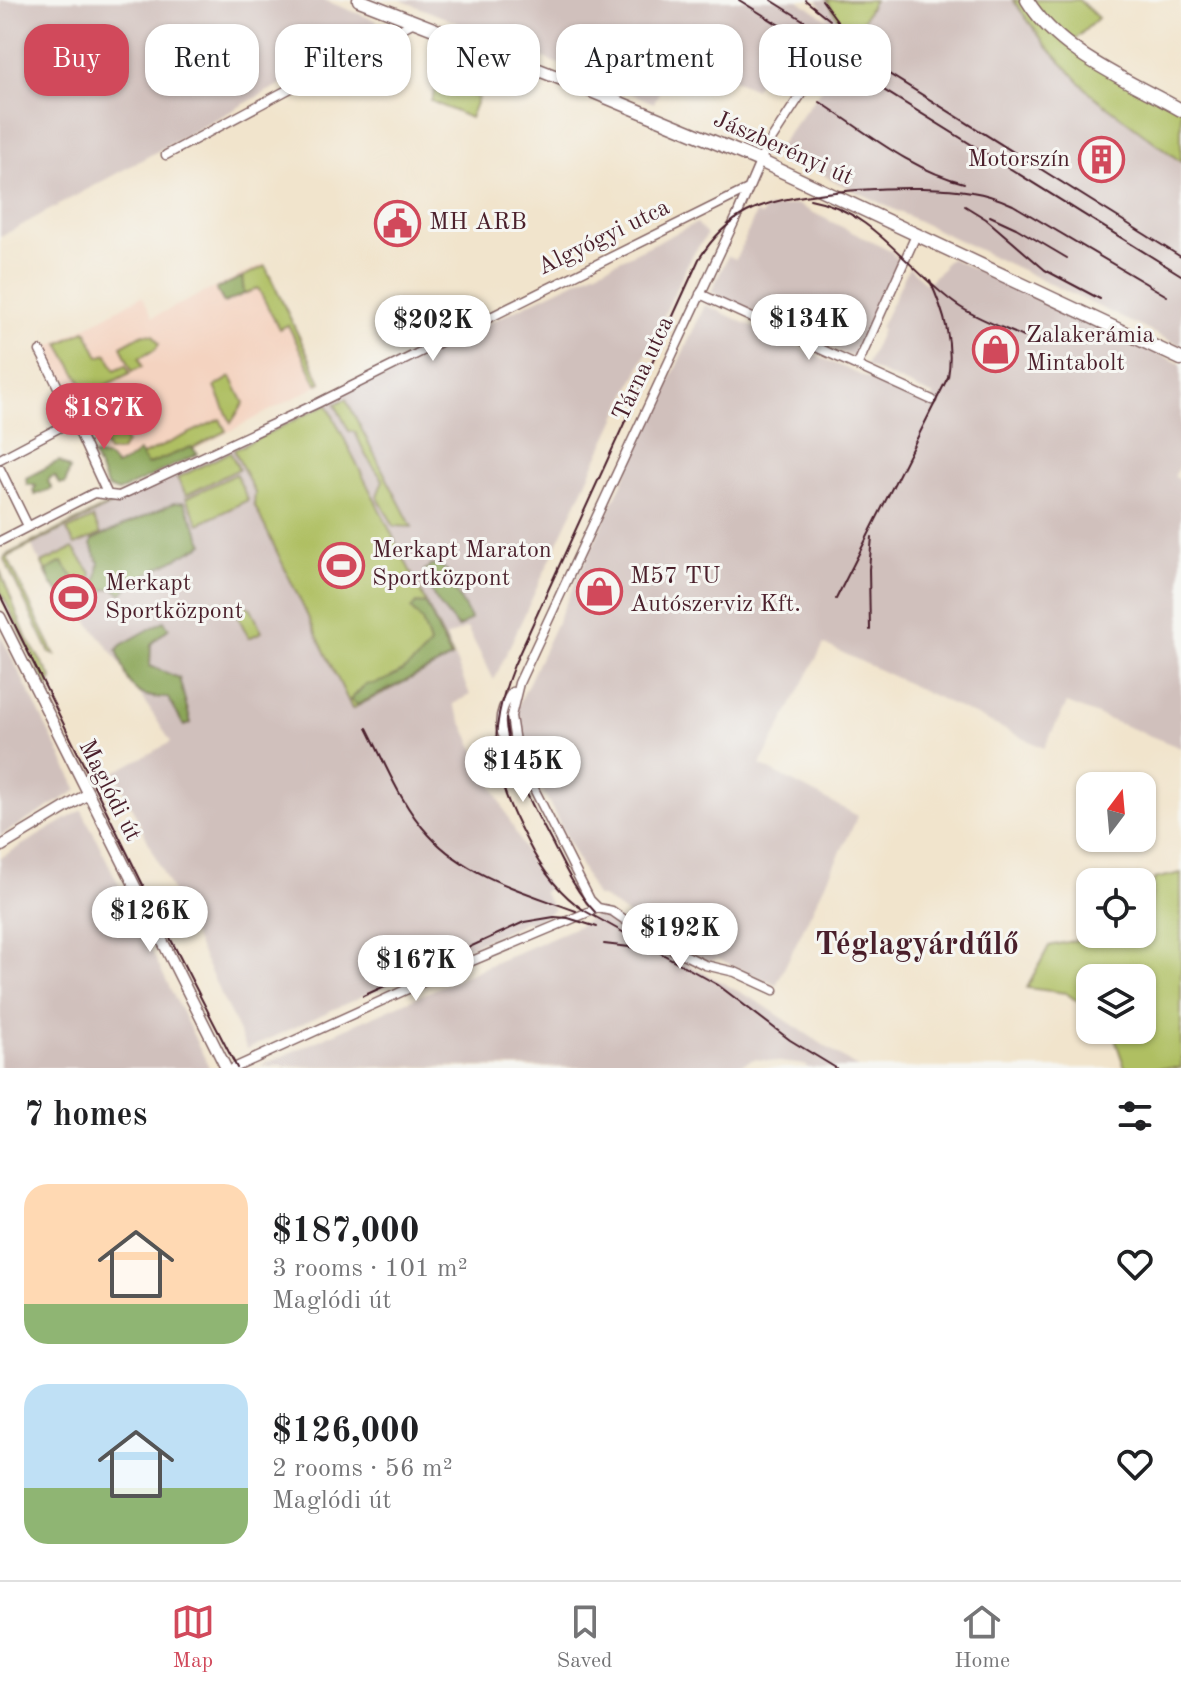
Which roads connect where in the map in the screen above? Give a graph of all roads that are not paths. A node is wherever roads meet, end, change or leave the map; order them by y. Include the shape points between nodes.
1 (359, 0) edge
2 (1027, 0) edge
3 (414, 22) junction
4 (801, 96) edge
5 (1181, 110) edge
6 (166, 155) dead end
7 (760, 161) junction
8 (749, 189) junction
9 (917, 233) junction
10 (700, 294) junction
11 (40, 351) dead end
12 (1181, 359) edge
13 (857, 366) junction
14 (932, 400) dead end
15 (72, 421) junction
16 (0, 459) edge
17 (0, 469) edge
18 (108, 495) junction
19 (28, 526) junction
20 (0, 541) edge
21 (0, 617) edge
22 (88, 794) junction
23 (0, 847) edge
24 (598, 908) junction
25 (774, 990) dead end
26 (226, 1068) edge
27 (234, 1068) edge

1 - 3 main road, Jászberényi út
2 - 5 main road via 1053,32 1080,52
3 - 6 street
3 - 7 main road, Jászberényi út
4 - 7 street, Tárna utca
7 - 8 street, Tárna utca
7 - 9 main road, Jászberényi út
8 - 10 street, Tárna utca
8 - 18 street, Algyógyi utca via 318,403 119,496
9 - 12 main road, Jászberényi út
9 - 13 street
10 - 13 street
10 - 24 street, Tárna utca via 500,723 578,880
11 - 15 street
13 - 14 street
15 - 16 street
15 - 18 street
17 - 19 street
18 - 19 street, Algyógyi utca via 94,493
19 - 20 street, Algyógyi utca
21 - 22 street, Maglódi út
22 - 23 street
22 - 26 street, Maglódi út
24 - 25 street via 705,965
24 - 27 street

